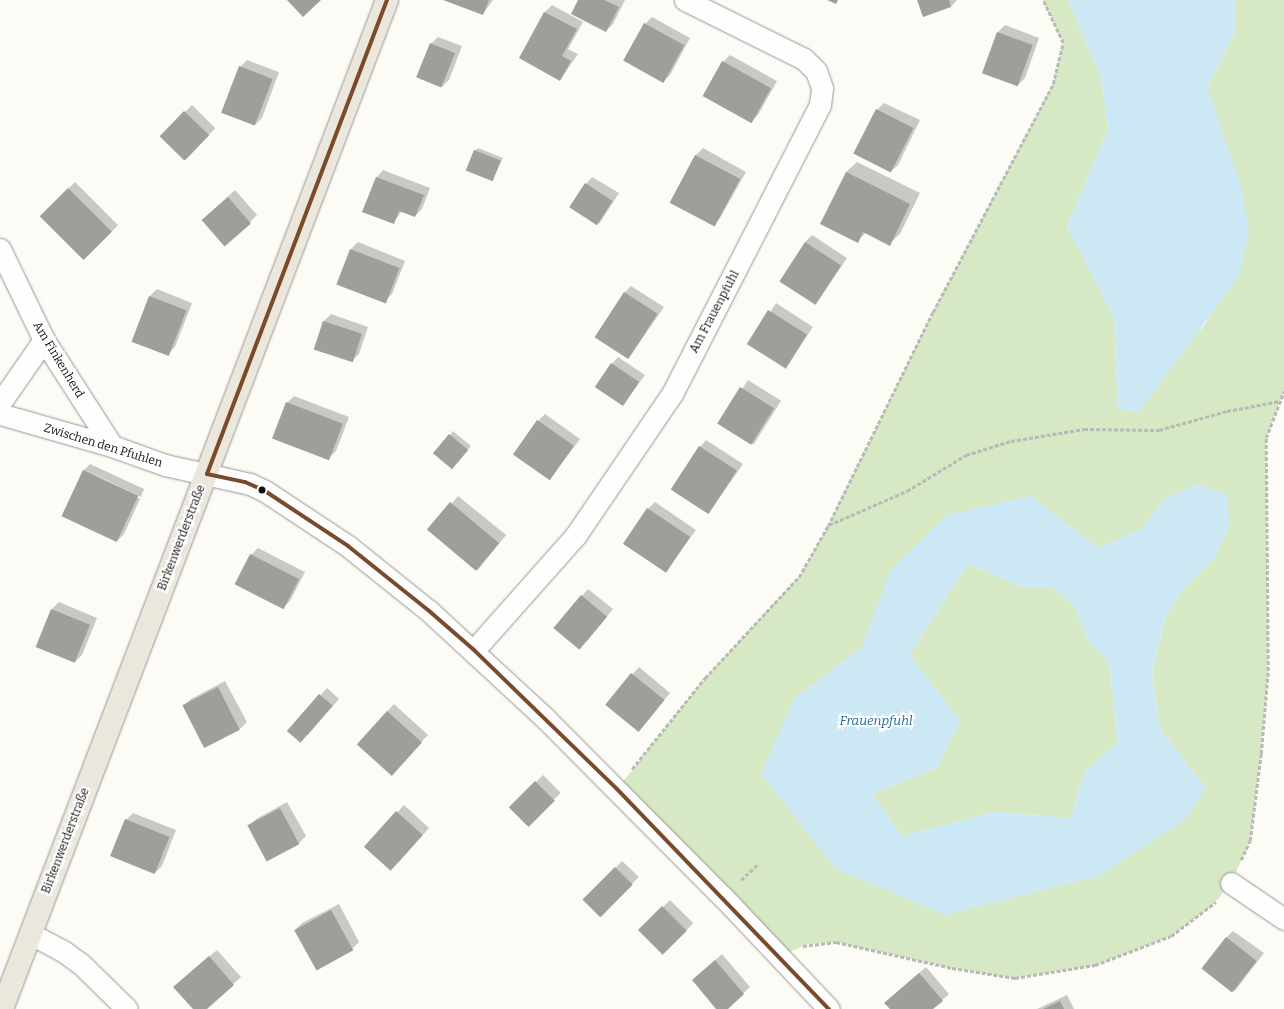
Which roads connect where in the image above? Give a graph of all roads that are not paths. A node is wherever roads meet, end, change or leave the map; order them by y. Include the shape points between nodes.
1 (387, 0) edge
2 (685, 0) edge
3 (0, 249) edge
4 (44, 340) junction
5 (0, 403) edge
6 (0, 414) edge
7 (112, 446) junction
8 (207, 474) junction
9 (474, 650) junction
10 (1231, 883) road end
11 (1284, 919) edge
12 (31, 934) junction
13 (6, 982) edge
14 (2, 1009) edge
15 (127, 1009) edge
16 (829, 1009) edge

1 - 8 main road, Birkenwerderstraße
2 - 9 street, Am Frauenpfuhl via 804,59 816,71 820,83 820,105 672,394 576,535
3 - 4 street, Am Finkenherd
4 - 5 street
4 - 7 street, Am Finkenherd
6 - 7 street, Zwischen den Pfuhlen
7 - 8 street, Zwischen den Pfuhlen via 165,465
8 - 9 street, Zwischen den Pfuhlen via 260,488 314,522 381,571
8 - 12 main road, Birkenwerderstraße
9 - 16 street, Zwischen den Pfuhlen via 617,789
10 - 11 street
12 - 13 main road, Birkenwerderstraße
12 - 15 street via 81,964
13 - 14 main road, Birkenwerderstraße

